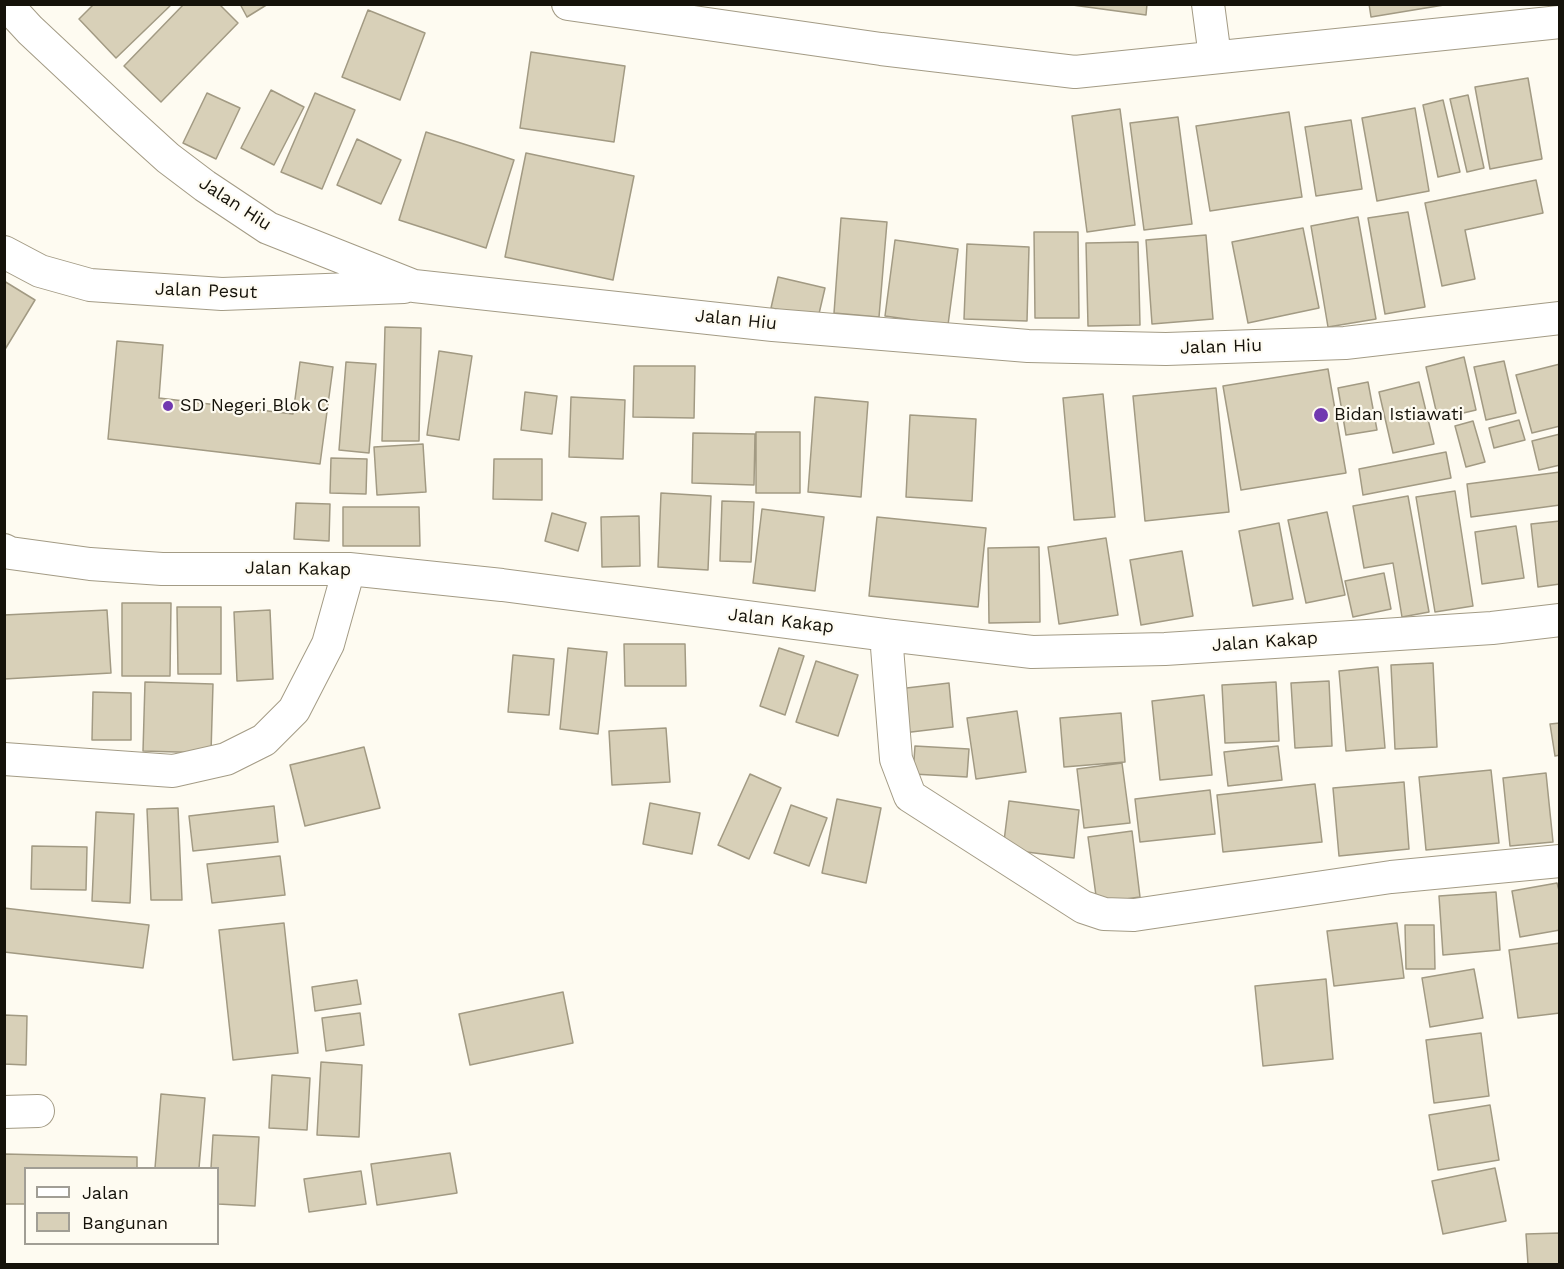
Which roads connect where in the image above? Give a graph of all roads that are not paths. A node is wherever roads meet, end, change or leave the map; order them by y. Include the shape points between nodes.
1 (568, 4) edge
2 (1208, 4) edge
3 (8, 11) edge
4 (1560, 22) edge
5 (1215, 57) junction
6 (4, 252) edge
7 (414, 286) junction
8 (1560, 318) edge
9 (4, 550) edge
10 (349, 569) junction
11 (1560, 620) edge
12 (886, 635) junction
13 (4, 759) edge
14 (1560, 861) edge
15 (38, 1111) dead end
16 (4, 1112) edge

1 - 5 street via 880,49 1075,72
2 - 5 street
3 - 7 street, Jalan Hiu via 168,158 214,192 268,228
4 - 5 street
6 - 7 street, Jalan Pesut via 40,271 90,285 222,294
7 - 8 street, Jalan Hiu via 1028,346 1166,349 1345,343
9 - 10 street, Jalan Kakap via 90,564 162,569
10 - 12 street, Jalan Kakap
10 - 13 street via 328,644 294,710 264,740 226,759 173,771
11 - 12 street, Jalan Kakap via 1165,649 1032,652
12 - 14 street via 896,759 909,796 1094,911 1134,915 1391,878
15 - 16 street

